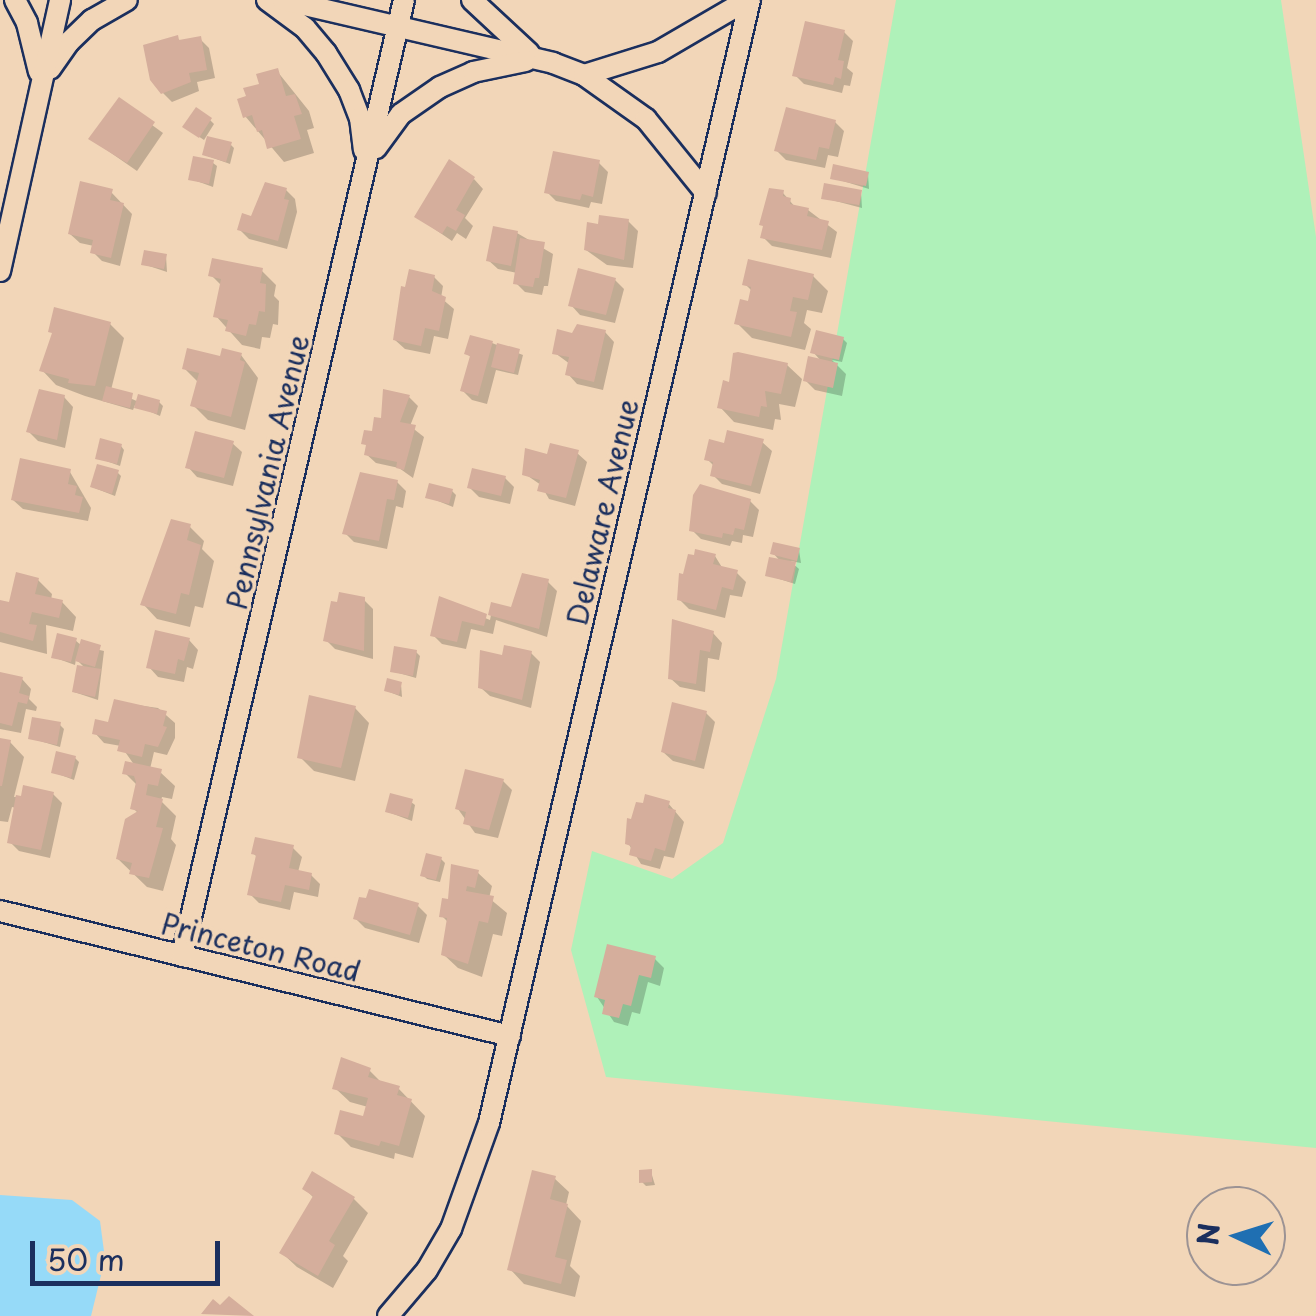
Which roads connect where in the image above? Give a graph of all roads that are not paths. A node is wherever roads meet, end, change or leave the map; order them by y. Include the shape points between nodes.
1 (15, 0) edge
2 (60, 0) edge
3 (128, 0) edge
4 (267, 0) edge
5 (283, 0) edge
6 (404, 0) edge
7 (472, 0) edge
8 (749, 0) edge
9 (398, 26) junction
10 (538, 60) junction
11 (584, 75) junction
12 (40, 89) junction
13 (365, 172) junction
14 (706, 192) junction
15 (0, 272) edge
16 (0, 911) edge
17 (182, 956) junction
18 (510, 1036) junction
19 (388, 1316) edge

1 - 12 street via 36,55
2 - 12 street
3 - 12 street via 69,42
4 - 13 street via 305,28 348,90 364,136
5 - 9 street
6 - 9 street, Pennsylvania Avenue
7 - 10 street
8 - 11 street via 658,52
8 - 14 street, Delaware Avenue
9 - 10 street
9 - 13 street, Pennsylvania Avenue
10 - 11 street
10 - 13 street via 473,72 415,103 378,143
11 - 14 street via 646,120
12 - 15 street
13 - 17 street, Pennsylvania Avenue
14 - 18 street, Delaware Avenue
16 - 17 street, Princeton Road
17 - 18 street, Princeton Road
18 - 19 street, Delaware Avenue via 465,1198 426,1270

